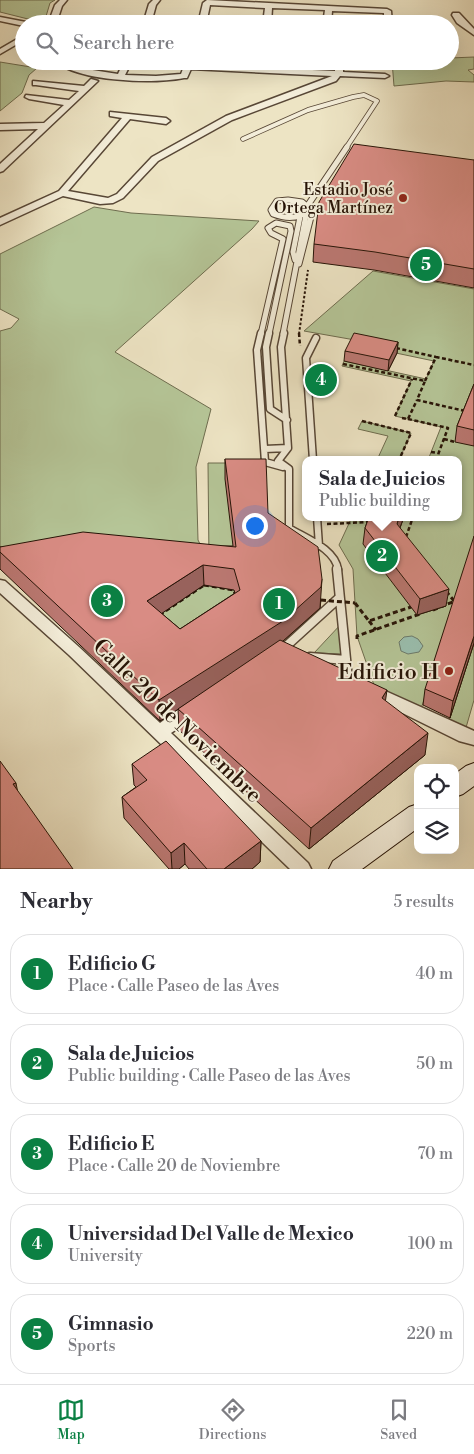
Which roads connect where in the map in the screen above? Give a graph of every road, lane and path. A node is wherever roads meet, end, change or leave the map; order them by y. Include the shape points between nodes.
1 (64, 0) edge
2 (156, 0) edge
3 (209, 1) edge
4 (269, 5) junction
5 (329, 8) junction
6 (55, 15) edge
7 (150, 15) edge
8 (205, 15) edge
9 (268, 15) edge
10 (328, 15) edge
11 (387, 15) edge
12 (0, 19) edge
13 (459, 20) edge
14 (15, 22) edge
15 (473, 30) edge
16 (15, 43) edge
17 (0, 52) edge
18 (80, 70) edge
19 (124, 70) edge
20 (186, 70) edge
21 (289, 70) edge
22 (339, 73) junction
23 (121, 76) junction
24 (385, 76) dead end
25 (94, 81) dead end
26 (36, 83) dead end
27 (86, 89) junction
28 (29, 97) dead end
29 (70, 103) junction
30 (114, 114) dead end
31 (128, 116) junction
32 (166, 121) dead end
33 (46, 126) junction
34 (0, 128) edge
35 (243, 139) dead end
36 (342, 155) junction
37 (351, 156) edge
38 (0, 169) edge
39 (62, 193) junction
40 (306, 212) junction
41 (279, 220) junction
42 (0, 222) edge
43 (283, 239) junction
44 (309, 265) dead end
45 (316, 338) dead end
46 (391, 347) edge
47 (300, 349) dead end
48 (436, 357) junction
49 (343, 364) dead end
50 (474, 364) edge
51 (413, 379) junction
52 (425, 381) junction
53 (417, 400) junction
54 (395, 416) dead end
55 (402, 418) dead end
56 (408, 419) junction
57 (464, 419) edge
58 (286, 420) junction
59 (362, 421) dead end
60 (458, 434) edge
61 (444, 439) junction
62 (455, 442) junction
63 (464, 444) dead end
64 (288, 448) junction
65 (265, 449) junction
66 (431, 452) dead end
67 (438, 454) joint
68 (313, 456) edge
69 (401, 456) edge
70 (289, 469) junction
71 (316, 521) edge
72 (411, 521) edge
73 (340, 524) dead end
74 (369, 530) edge
75 (411, 545) edge
76 (318, 546) junction
77 (0, 585) edge
78 (444, 588) edge
79 (234, 590) joint
80 (457, 594) edge
81 (339, 598) junction
82 (405, 599) dead end
83 (321, 600) edge
84 (455, 602) junction
85 (432, 610) dead end
86 (452, 611) edge
87 (424, 613) dead end
88 (368, 620) junction
89 (376, 630) junction
90 (357, 636) dead end
91 (283, 649) junction
92 (299, 657) junction
93 (266, 660) edge
94 (346, 660) junction
95 (348, 679) junction
96 (209, 699) edge
97 (159, 733) junction
98 (474, 738) edge
99 (474, 773) edge
100 (459, 784) edge
101 (414, 817) edge
102 (302, 869) edge
103 (342, 869) edge

1 - 6 street
2 - 7 street
3 - 4 street
3 - 8 street
4 - 5 street
4 - 9 street
5 - 10 street
5 - 11 street via 387,11
12 - 14 street
13 - 15 street
16 - 17 street
18 - 23 street
19 - 23 street
20 - 23 street via 184,76 164,78
21 - 22 street
22 - 24 street
22 - 39 street via 317,87 229,118 155,159 120,196 110,201
25 - 27 street
26 - 27 street
27 - 29 street
28 - 29 street
29 - 33 street
30 - 31 street
31 - 32 street
31 - 39 street
33 - 34 street
33 - 38 street
35 - 36 lane via 308,110 357,96 371,97 377,102
36 - 37 lane
36 - 40 lane
39 - 42 street
40 - 41 lane
40 - 41 lane via 300,201 278,201 271,210
40 - 58 lane via 280,347
41 - 43 lane
41 - 43 lane via 268,228
41 - 58 lane via 290,226 291,231 266,347 270,409
43 - 65 lane via 257,350
44 - 47 path via 299,330
45 - 68 lane via 306,358
46 - 48 path
48 - 50 path
48 - 52 path
49 - 51 path
51 - 52 path
51 - 54 path
52 - 53 path
53 - 56 path
53 - 57 path via 467,411
55 - 56 path
56 - 61 path via 448,428
58 - 64 lane
59 - 69 path via 411,433
60 - 62 path
61 - 62 path
61 - 67 path
62 - 63 path
64 - 65 lane
64 - 70 lane via 278,461
65 - 70 lane via 265,462
66 - 67 path
70 - 76 lane via 290,528
71 - 76 lane
72 - 75 path via 405,538
73 - 74 path via 372,522
76 - 81 lane via 328,552 337,564
77 - 97 street, Calle 20 de Noviembre
78 - 84 path
79 - 79 path via 204,585 148,622 181,649 240,610
80 - 84 path
81 - 91 lane
81 - 94 lane
82 - 88 path via 411,607
83 - 88 path, bridge via 355,603
84 - 85 path
84 - 86 path
87 - 89 path
88 - 89 path
89 - 90 path
91 - 92 street
91 - 93 street
92 - 94 lane
92 - 95 street
94 - 95 lane
95 - 98 street
96 - 97 street
97 - 102 street, Calle 20 de Noviembre
99 - 100 main road
101 - 103 main road

